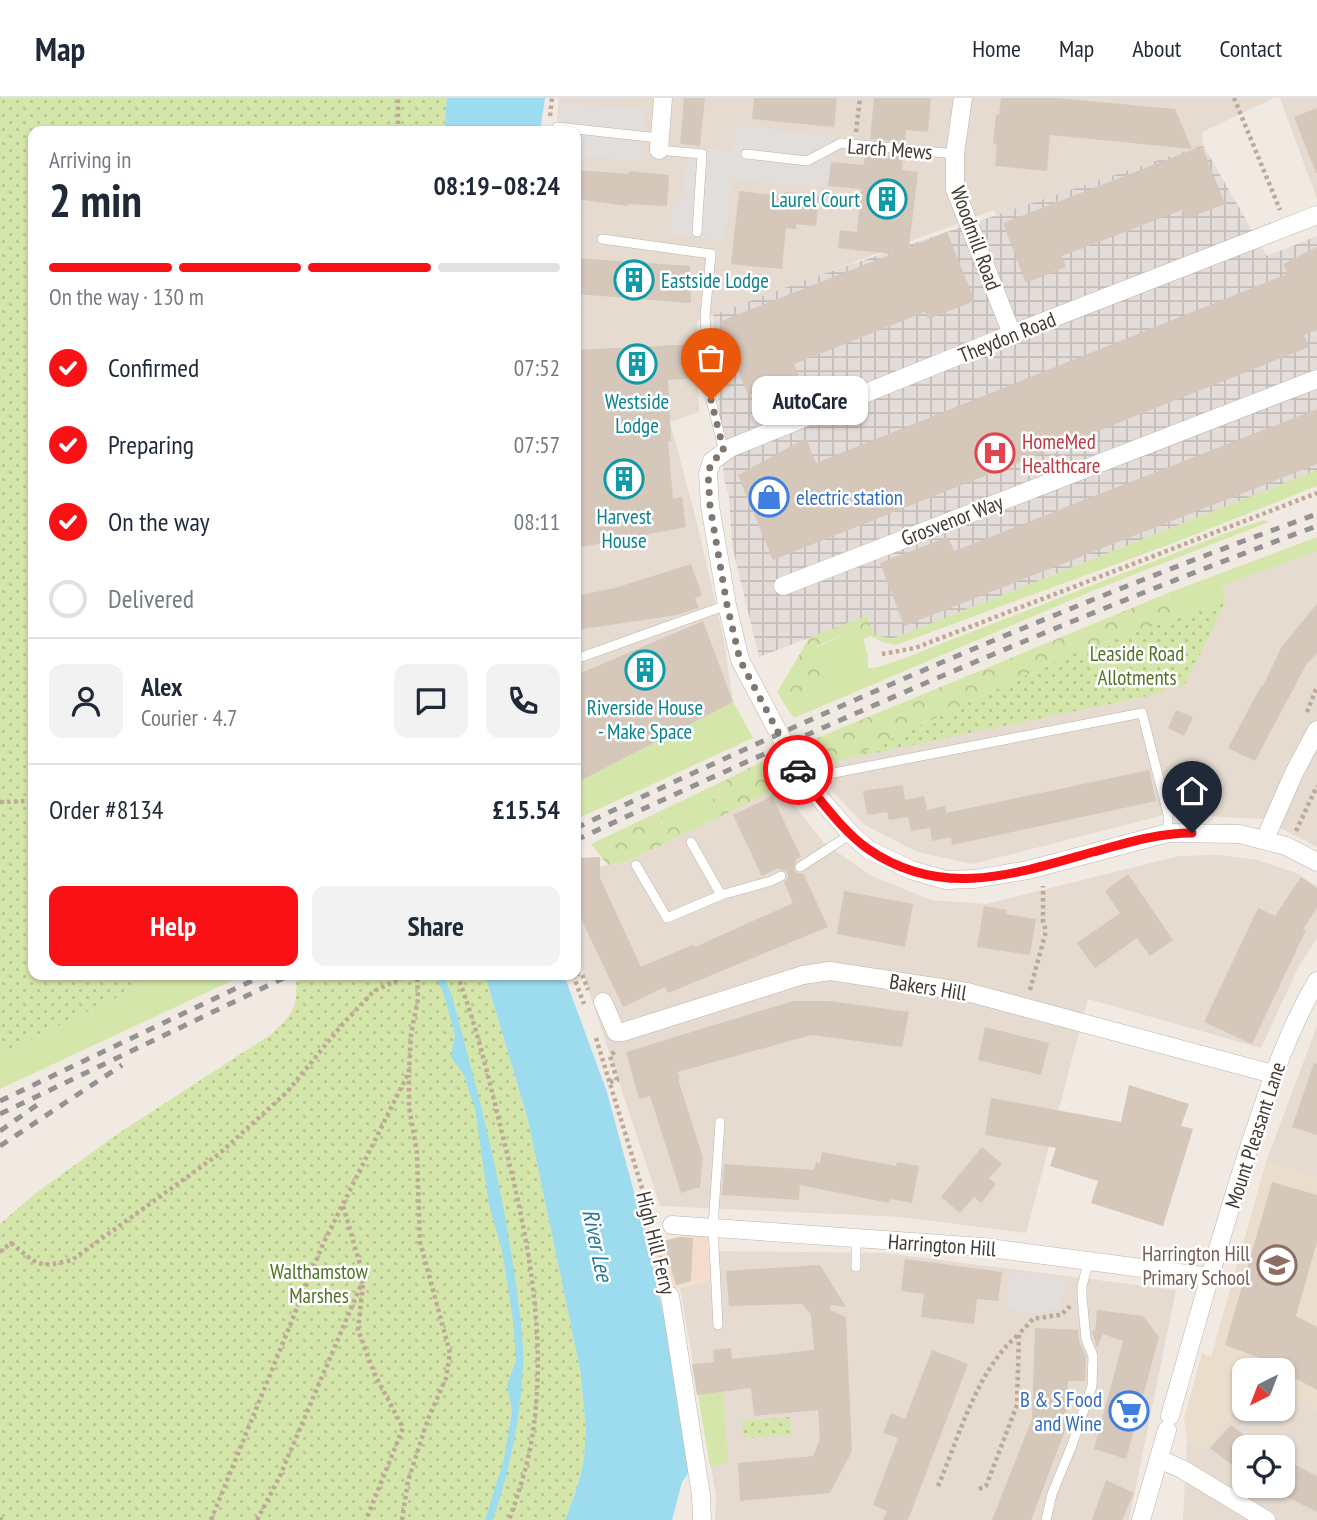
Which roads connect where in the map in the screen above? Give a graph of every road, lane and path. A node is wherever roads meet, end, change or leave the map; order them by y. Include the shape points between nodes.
1 (398, 98) edge
2 (663, 98) edge
3 (860, 98) edge
4 (963, 98) edge
5 (1234, 98) edge
6 (398, 126) edge
7 (581, 131) edge
8 (659, 144) junction
9 (855, 144) junction
10 (746, 154) dead end
11 (955, 154) junction
12 (1317, 215) edge
13 (1287, 227) junction
14 (697, 232) dead end
15 (602, 239) dead end
16 (1012, 334) junction
17 (1317, 379) edge
18 (724, 452) junction
19 (1317, 493) edge
20 (783, 586) dead end
21 (727, 605) junction
22 (882, 654) dead end
23 (581, 657) edge
24 (1317, 730) edge
25 (803, 779) junction
26 (1317, 786) edge
27 (28, 801) edge
28 (0, 803) edge
29 (1168, 833) junction
30 (851, 834) junction
31 (1265, 839) junction
32 (691, 842) dead end
33 (1288, 847) junction
34 (1317, 862) edge
35 (636, 865) dead end
36 (800, 867) dead end
37 (1039, 867) junction
38 (781, 876) dead end
39 (721, 895) junction
40 (1035, 966) dead end
41 (398, 980) edge
42 (417, 980) edge
43 (459, 980) edge
44 (575, 980) edge
45 (1317, 981) edge
46 (603, 1002) dead end
47 (586, 1011) dead end
48 (616, 1032) junction
49 (595, 1036) dead end
50 (409, 1072) junction
51 (1273, 1074) junction
52 (610, 1082) junction
53 (720, 1122) dead end
54 (343, 1205) junction
55 (672, 1225) dead end
56 (713, 1227) junction
57 (856, 1238) junction
58 (0, 1252) edge
59 (1089, 1260) junction
60 (856, 1267) dead end
61 (1210, 1277) junction
62 (364, 1278) junction
63 (670, 1296) joint
64 (1082, 1297) junction
65 (718, 1325) dead end
66 (1019, 1334) junction
67 (1159, 1459) junction
68 (938, 1486) dead end
69 (979, 1489) dead end
70 (211, 1520) edge
71 (257, 1520) edge
72 (366, 1520) edge
73 (402, 1520) edge
74 (509, 1520) edge
75 (702, 1520) edge
76 (1046, 1520) edge
77 (1141, 1520) edge
78 (1266, 1520) edge

1 - 6 path
2 - 8 street
3 - 9 path
4 - 11 street, Woodmill Road
5 - 13 path
7 - 8 lane
8 - 14 lane via 702,154
9 - 10 lane, Larch Mews via 841,143 807,161
9 - 11 lane, Larch Mews
11 - 16 street, Woodmill Road via 955,189
12 - 13 street, Theydon Road
13 - 16 street, Theydon Road
15 - 18 lane via 711,254 705,316 711,400
16 - 18 street, Theydon Road
17 - 20 street, Grosvenor Way
18 - 21 street via 712,461 708,473
19 - 22 path via 915,648
21 - 23 lane
21 - 25 street via 740,660
24 - 31 street
25 - 29 lane via 1142,713 1168,814
25 - 30 street
26 - 33 path
27 - 28 path
29 - 31 street
29 - 37 street
30 - 36 lane
30 - 37 street via 869,850 946,880
31 - 33 street
32 - 39 lane
33 - 34 street
35 - 39 lane via 667,918
37 - 40 path via 1046,931
38 - 39 lane
41 - 58 path via 374,991 287,1092 219,1154 72,1260 37,1264 11,1243
42 - 50 path
43 - 74 path via 514,1180 535,1306 535,1413
44 - 47 path
45 - 51 street, Mount Pleasant Lane
46 - 48 street
48 - 51 street, Bakers Hill via 803,975 830,971 967,992
48 - 52 path via 616,1049 610,1056 617,1080
49 - 52 path, High Hill Ferry
50 - 54 path
50 - 73 path via 420,1242 450,1353 446,1378 408,1481
51 - 61 street, Mount Pleasant Lane
52 - 63 path, High Hill Ferry
53 - 56 lane
54 - 62 path
54 - 70 path
55 - 56 street, Harrington Hill
56 - 57 street, Harrington Hill
56 - 65 lane
57 - 59 street, Harrington Hill
57 - 60 lane
59 - 61 street, Harrington Hill
59 - 64 lane
61 - 67 street, Mount Pleasant Lane
62 - 71 path
62 - 72 path via 358,1329 370,1364 403,1428
63 - 75 street, High Hill Ferry
64 - 66 path via 1061,1315 1040,1319 1035,1315
64 - 76 lane via 1086,1339 1093,1356 1092,1386 1056,1480
66 - 68 path via 985,1375
66 - 69 path via 1017,1405 986,1486
67 - 77 street, Mount Pleasant Lane
67 - 78 street

